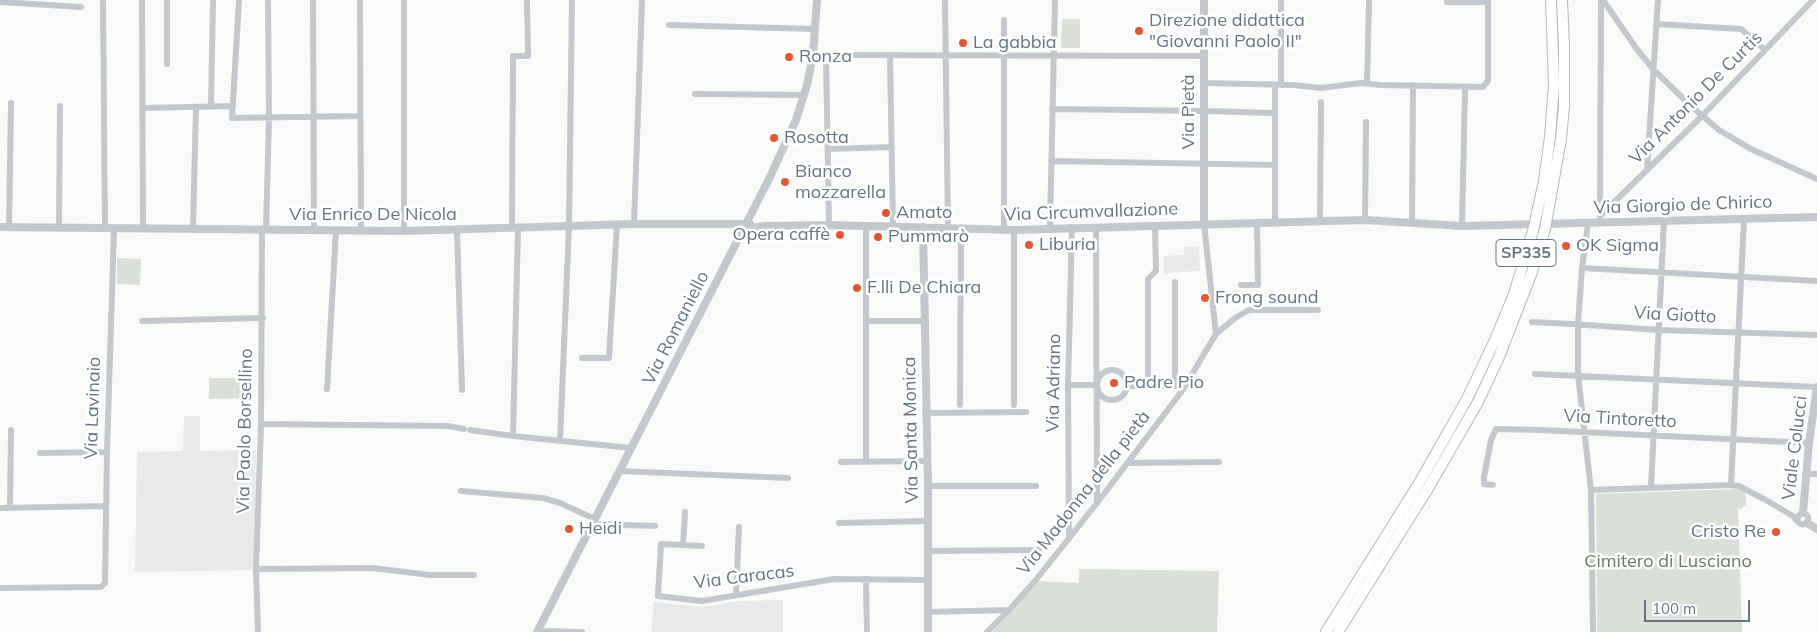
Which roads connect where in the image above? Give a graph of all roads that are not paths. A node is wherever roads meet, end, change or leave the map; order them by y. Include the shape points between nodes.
1 (103, 0) edge
2 (142, 0) edge
3 (167, 0) edge
4 (214, 0) edge
5 (240, 0) edge
6 (268, 0) edge
7 (313, 0) edge
8 (360, 0) edge
9 (404, 0) edge
10 (528, 0) edge
11 (572, 0) edge
12 (642, 0) edge
13 (817, 0) edge
14 (945, 0) edge
15 (1054, 0) edge
16 (1204, 0) edge
17 (1281, 0) edge
18 (1369, 0) edge
19 (1551, 0) edge
20 (1562, 0) edge
21 (1602, 0) edge
22 (1658, 0) edge
23 (1813, 0) edge
24 (1488, 1) edge
25 (0, 2) edge
26 (1447, 2) dead end
27 (81, 7) dead end
28 (1004, 20) dead end
29 (1657, 24) junction
30 (669, 25) dead end
31 (815, 29) junction
32 (1765, 50) junction
33 (813, 55) junction
34 (826, 55) junction
35 (890, 55) junction
36 (946, 55) junction
37 (1003, 56) junction
38 (1054, 56) junction
39 (1204, 56) junction
40 (166, 64) dead end
41 (1653, 69) junction
42 (1204, 83) junction
43 (1367, 83) junction
44 (1278, 85) junction
45 (1412, 85) junction
46 (1465, 90) dead end
47 (696, 94) dead end
48 (804, 95) junction
49 (1321, 102) dead end
50 (11, 103) dead end
51 (60, 106) dead end
52 (211, 106) junction
53 (233, 106) junction
54 (196, 107) junction
55 (143, 108) junction
56 (1052, 109) junction
57 (1204, 110) junction
58 (1275, 113) junction
59 (360, 116) junction
60 (1702, 116) junction
61 (314, 117) junction
62 (269, 118) junction
63 (1366, 122) dead end
64 (892, 148) junction
65 (828, 149) junction
66 (1051, 161) junction
67 (1204, 164) junction
68 (1275, 165) junction
69 (1647, 170) junction
70 (1817, 179) edge
71 (750, 216) junction
72 (1817, 217) edge
73 (1744, 218) junction
74 (1365, 220) junction
75 (1600, 220) junction
76 (1664, 220) junction
77 (1320, 221) junction
78 (1256, 222) junction
79 (1275, 222) junction
80 (617, 224) junction
81 (634, 224) junction
82 (1204, 224) junction
83 (1415, 224) junction
84 (1588, 224) junction
85 (761, 225) junction
86 (829, 225) junction
87 (1154, 225) junction
88 (569, 226) junction
89 (866, 226) junction
90 (1462, 226) junction
91 (0, 227) edge
92 (9, 227) junction
93 (59, 227) junction
94 (745, 227) junction
95 (893, 227) junction
96 (923, 227) junction
97 (1072, 227) junction
98 (1096, 227) junction
99 (105, 228) junction
100 (515, 228) junction
101 (948, 228) junction
102 (1050, 228) junction
103 (114, 229) junction
104 (143, 229) junction
105 (193, 229) junction
106 (961, 229) junction
107 (264, 230) junction
108 (314, 230) junction
109 (336, 230) junction
110 (361, 230) junction
111 (404, 230) junction
112 (457, 230) junction
113 (1004, 230) junction
114 (1014, 230) junction
115 (1582, 268) junction
116 (1662, 272) junction
117 (1741, 277) junction
118 (1817, 281) edge
119 (1175, 282) dead end
120 (1241, 285) dead end
121 (1318, 310) dead end
122 (263, 318) junction
123 (142, 321) dead end
124 (866, 321) junction
125 (926, 321) junction
126 (1532, 322) dead end
127 (1578, 324) junction
128 (1659, 330) junction
129 (1216, 334) junction
130 (1738, 334) junction
131 (1817, 335) edge
132 (582, 358) dead end
133 (1535, 374) dead end
134 (1578, 375) junction
135 (1657, 380) junction
136 (1736, 384) junction
137 (1068, 385) junction
138 (1097, 385) junction
139 (1127, 386) junction
140 (1148, 386) junction
141 (1175, 386) junction
142 (1185, 386) junction
143 (1817, 387) edge
144 (327, 389) dead end
145 (462, 390) dead end
146 (960, 405) dead end
147 (1014, 405) dead end
148 (1815, 410) edge
149 (1026, 412) dead end
150 (925, 413) junction
151 (261, 424) junction
152 (11, 430) dead end
153 (1585, 432) junction
154 (1654, 435) junction
155 (513, 436) junction
156 (1733, 439) junction
157 (560, 441) junction
158 (1808, 443) junction
159 (631, 448) junction
160 (107, 452) junction
161 (40, 453) dead end
162 (926, 461) junction
163 (841, 462) dead end
164 (866, 462) junction
165 (1219, 462) dead end
166 (1127, 463) junction
167 (619, 472) junction
168 (1805, 474) junction
169 (1817, 474) edge
170 (788, 478) dead end
171 (1493, 485) dead end
172 (1731, 485) junction
173 (928, 486) junction
174 (1036, 486) dead end
175 (1652, 487) junction
176 (1422, 488) junction
177 (1591, 490) junction
178 (461, 491) dead end
179 (1097, 502) junction
180 (106, 506) junction
181 (0, 508) edge
182 (10, 508) junction
183 (686, 512) dead end
184 (1802, 513) junction
185 (927, 521) junction
186 (1798, 521) junction
187 (594, 522) junction
188 (839, 523) dead end
189 (1807, 523) junction
190 (655, 526) dead end
191 (738, 527) dead end
192 (1817, 529) edge
193 (1069, 539) junction
194 (683, 545) junction
195 (702, 546) dead end
196 (1039, 550) dead end
197 (927, 551) junction
198 (256, 569) junction
199 (474, 575) dead end
200 (866, 580) junction
201 (928, 580) junction
202 (0, 588) edge
203 (736, 595) junction
204 (1009, 610) junction
205 (928, 612) junction
206 (258, 632) edge
207 (537, 632) edge
208 (582, 632) edge
209 (867, 632) edge
210 (928, 632) edge
211 (987, 632) edge
212 (1326, 632) edge
213 (1338, 632) edge
214 (1593, 632) edge

1 - 99 street
2 - 55 street
3 - 40 street
4 - 52 street
5 - 53 street
6 - 62 street, Via Paolo Borsellino
7 - 61 street
8 - 59 street
9 - 111 street
10 - 100 street via 528,56 513,56
11 - 88 street
12 - 81 street
13 - 31 street, Via Romaniello
14 - 36 street
15 - 38 street
16 - 39 street, Via Pietà
17 - 44 street
18 - 43 street
19 - 176 highway, SP335, bridge via 1554,85 1550,137 1533,231 1514,294 1495,340
20 - 176 highway, SP335, bridge via 1564,106 1544,229 1532,272 1500,357 1478,402
21 - 41 street
21 - 75 street
22 - 29 street
23 - 32 street, Via Antonio De Curtis
24 - 26 street
24 - 45 street via 1488,81 1483,87
25 - 27 street
28 - 37 street
29 - 32 street via 1741,30
29 - 41 street
30 - 31 street
31 - 33 street, Via Romaniello
32 - 60 street, Via Antonio De Curtis
33 - 34 street
33 - 48 street, Via Romaniello
34 - 35 street
34 - 65 street
35 - 36 street
35 - 64 street
36 - 37 street
36 - 101 street
37 - 38 street
37 - 113 street
38 - 39 street
38 - 56 street
39 - 42 street, Via Pietà
41 - 60 street
41 - 69 street
42 - 44 street
42 - 57 street, Via Pietà
43 - 44 street via 1321,88
43 - 45 street
44 - 58 street
45 - 83 street
46 - 90 street
47 - 48 street
48 - 71 street, Via Romaniello via 796,120
49 - 77 street
50 - 92 street
51 - 93 street
52 - 53 street
52 - 54 street
53 - 62 street via 232,118
54 - 55 street
54 - 105 street
55 - 104 street
56 - 57 street
56 - 66 street
57 - 58 street
57 - 67 street, Via Pietà
58 - 68 street
59 - 61 street
59 - 110 street
60 - 69 street, Via Antonio De Curtis
60 - 70 street via 1751,149
61 - 62 street
61 - 108 street
62 - 107 street, Via Paolo Borsellino
63 - 74 street
64 - 65 street
64 - 95 street
65 - 86 street
66 - 67 street
66 - 102 street
67 - 68 street
67 - 82 street, Via Pietà
68 - 79 street
69 - 75 street, Via Antonio De Curtis
71 - 85 street
71 - 94 street, Via Romaniello
72 - 73 street, Via Giorgio de Chirico
73 - 76 street, Via Giorgio de Chirico
73 - 117 street
74 - 77 street, Via Circumvallazione
74 - 83 street, Via Circumvallazione
75 - 76 street, Via Giorgio de Chirico
75 - 84 street, Via Giorgio de Chirico
76 - 116 street
77 - 79 street, Via Circumvallazione
78 - 79 street, Via Circumvallazione
78 - 82 street, Via Circumvallazione
78 - 120 street via 1258,284
80 - 81 street, Via Enrico De Nicola
80 - 88 street, Via Enrico De Nicola
80 - 132 street via 609,358
81 - 94 street, Via Enrico De Nicola
82 - 87 street, Via Circumvallazione
82 - 129 street
83 - 90 street
84 - 90 street, Via Giorgio de Chirico
84 - 115 street
85 - 86 street, Via Circumvallazione
85 - 94 street, Via Circumvallazione
86 - 89 street, Via Circumvallazione
87 - 98 street, Via Circumvallazione
87 - 140 street via 1156,271 1148,280
88 - 100 street, Via Enrico De Nicola
88 - 157 street
89 - 95 street, Via Circumvallazione
89 - 124 street
91 - 92 street, Via Enrico De Nicola
92 - 93 street, Via Enrico De Nicola
93 - 99 street, Via Enrico De Nicola
94 - 159 street, Via Romaniello
95 - 96 street, Via Circumvallazione
96 - 101 street, Via Circumvallazione
96 - 125 street, Via Santa Monica
97 - 98 street, Via Circumvallazione
97 - 102 street, Via Circumvallazione
97 - 137 street, Via Adriano
98 - 138 street
99 - 103 street, Via Enrico De Nicola
100 - 112 street, Via Enrico De Nicola
100 - 155 street
101 - 106 street, Via Circumvallazione
102 - 114 street, Via Circumvallazione
103 - 104 street, Via Enrico De Nicola
103 - 160 street, Via Lavinaio
104 - 105 street, Via Enrico De Nicola
105 - 107 street, Via Enrico De Nicola
106 - 113 street, Via Circumvallazione
106 - 146 street
107 - 108 street, Via Enrico De Nicola
107 - 122 street, Via Paolo Borsellino
108 - 109 street, Via Enrico De Nicola
109 - 110 street, Via Enrico De Nicola
109 - 144 street
110 - 111 street, Via Enrico De Nicola
111 - 112 street, Via Enrico De Nicola
112 - 145 street
113 - 114 street, Via Circumvallazione
114 - 147 street
115 - 116 street
115 - 127 street
116 - 117 street
116 - 128 street
117 - 118 street
117 - 130 street
119 - 141 street
121 - 129 street via 1249,310
122 - 123 street
122 - 151 street, Via Paolo Borsellino
124 - 125 street
124 - 164 street
125 - 150 street, Via Santa Monica
126 - 127 street, Via Giotto
127 - 128 street, Via Giotto
127 - 134 street
128 - 130 street, Via Giotto
128 - 135 street
129 - 142 street, Via Madonna della pietà
130 - 131 street, Via Giotto
130 - 136 street
133 - 134 street
134 - 135 street
134 - 153 street
135 - 136 street
135 - 154 street
136 - 143 street
136 - 156 street
137 - 138 street
137 - 193 street, Via Adriano
138 - 139 street via 1104,398 1114,400 1123,395
138 - 139 street via 1100,376 1112,369 1125,376
138 - 179 street
139 - 140 street
140 - 141 street
141 - 142 street
142 - 166 street, Via Madonna della pietà
143 - 148 street, Viale Colucci
148 - 158 street, Viale Colucci
149 - 150 street
150 - 162 street, Via Santa Monica
151 - 155 street via 448,426
151 - 198 street, Via Paolo Borsellino
152 - 182 street
153 - 154 street, Via Tintoretto
153 - 171 street, Via Tintoretto via 1496,429 1484,477 1484,484
153 - 177 street
154 - 156 street, Via Tintoretto
154 - 175 street
155 - 157 street
156 - 158 street, Via Tintoretto
156 - 172 street
157 - 159 street
158 - 168 street, Viale Colucci
159 - 167 street, Via Romaniello
160 - 161 street
160 - 180 street, Via Lavinaio
162 - 164 street
162 - 173 street, Via Santa Monica
163 - 164 street
165 - 166 street
166 - 179 street, Via Madonna della pietà
167 - 170 street
167 - 187 street, Via Romaniello
168 - 169 street
168 - 184 street, Viale Colucci
172 - 175 street
172 - 186 street via 1764,499
173 - 174 street
173 - 185 street, Via Santa Monica
175 - 177 street
176 - 212 highway, SP335
176 - 213 highway, SP335
177 - 214 street
178 - 187 street via 543,498 560,503
179 - 193 street, Via Madonna della pietà
180 - 182 street
180 - 202 street, Via Lavinaio via 105,583 101,587
181 - 182 street
183 - 194 street
184 - 186 street, Viale Colucci
184 - 189 street, Viale Colucci via 1808,516
185 - 188 street
185 - 197 street, Via Santa Monica
186 - 189 street, Viale Colucci
187 - 190 street
187 - 207 street, Via Romaniello
189 - 192 street, Viale Colucci
191 - 203 street
193 - 204 street, Via Madonna della pietà
194 - 195 street, Via Caracas
194 - 203 street, Via Caracas via 661,544 658,596 702,601
196 - 197 street
197 - 201 street, Via Santa Monica
198 - 199 street via 373,568 430,575
198 - 206 street, Via Paolo Borsellino
200 - 201 street, Via Caracas
200 - 203 street, Via Caracas via 834,579
200 - 209 street
201 - 205 street, Via Santa Monica
204 - 205 street
204 - 211 street, Via Madonna della pietà
205 - 210 street, Via Santa Monica
207 - 208 street

